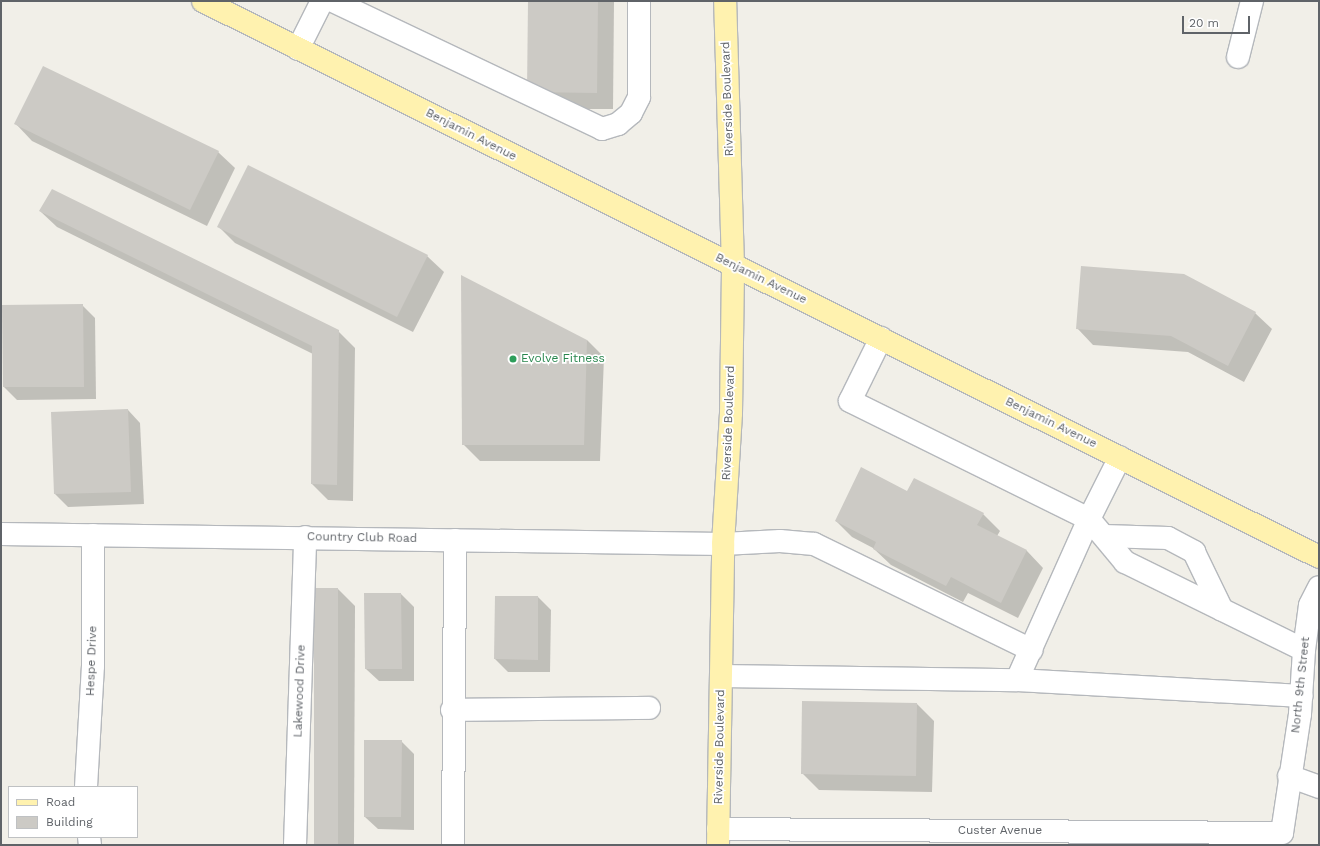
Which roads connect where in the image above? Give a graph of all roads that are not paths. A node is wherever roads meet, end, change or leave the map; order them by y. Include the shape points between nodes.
1 (203, 1) edge
2 (322, 1) edge
3 (333, 1) edge
4 (639, 1) edge
5 (725, 1) edge
6 (1252, 1) edge
7 (298, 49) junction
8 (1238, 57) dead end
9 (733, 266) junction
10 (881, 338) junction
11 (1120, 457) junction
12 (1089, 519) junction
13 (1, 534) edge
14 (93, 535) junction
15 (1104, 536) junction
16 (305, 537) junction
17 (455, 540) junction
18 (723, 544) junction
19 (1319, 557) edge
20 (1319, 587) edge
21 (1222, 610) junction
22 (1031, 650) junction
23 (1304, 650) junction
24 (721, 676) junction
25 (1017, 680) junction
26 (649, 708) dead end
27 (1307, 708) edge
28 (452, 710) junction
29 (1289, 776) junction
30 (86, 786) edge
31 (1319, 787) edge
32 (1282, 833) joint
33 (718, 837) edge
34 (295, 845) edge
35 (453, 845) edge

1 - 7 main road, Benjamin Avenue
2 - 7 street
3 - 4 street via 602,129 618,124 631,113 639,97
5 - 9 main road, Riverside Boulevard
6 - 8 street
7 - 9 main road, Benjamin Avenue
9 - 10 main road, Benjamin Avenue
9 - 18 main road, Riverside Boulevard via 731,413
10 - 11 main road, Benjamin Avenue
10 - 12 street via 850,401
11 - 12 street
11 - 19 main road, Benjamin Avenue
12 - 15 street
12 - 22 street
13 - 14 street, Country Club Road
14 - 16 street, Country Club Road
14 - 30 street, Hespe Drive via 93,666
15 - 21 street via 1125,562
15 - 21 street via 1168,538 1194,552
16 - 17 street, Country Club Road
16 - 34 street, Lakewood Drive
17 - 18 street, Country Club Road
17 - 28 street
18 - 22 street, Country Club Road via 780,541 814,544
18 - 24 main road, Riverside Boulevard
20 - 23 street, North 9th Street via 1310,605
21 - 23 street
22 - 25 street
23 - 27 street, North 9th Street
24 - 25 street
24 - 33 main road, Riverside Boulevard
25 - 27 street
26 - 28 street
27 - 29 street, North 9th Street
28 - 35 street
29 - 31 street
29 - 32 street, North 9th Street
32 - 33 street, Custer Avenue

